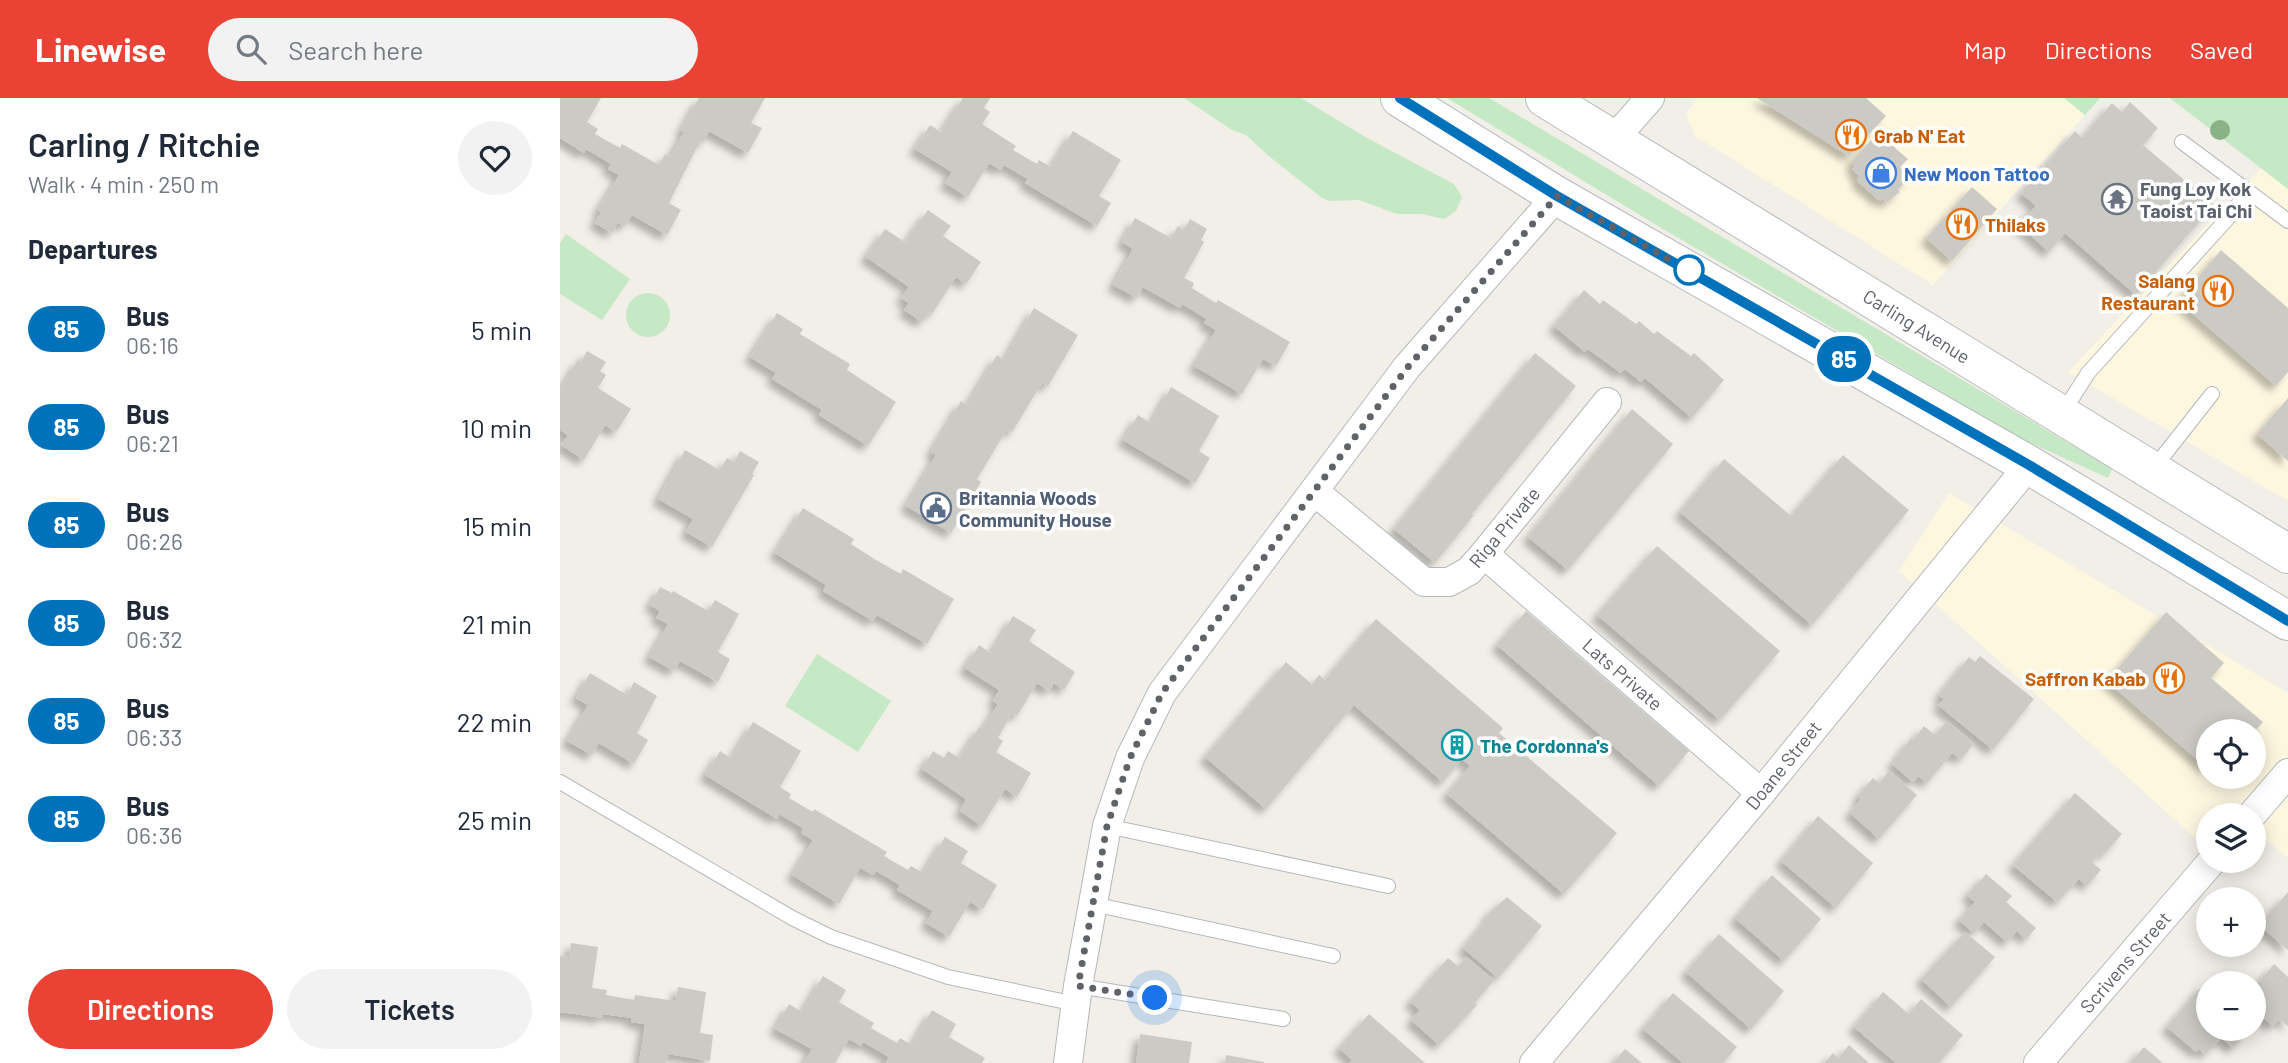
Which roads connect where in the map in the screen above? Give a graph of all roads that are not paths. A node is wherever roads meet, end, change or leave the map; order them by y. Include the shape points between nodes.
1 (1400, 98) edge
2 (1545, 98) edge
3 (1650, 98) edge
4 (1615, 139) junction
5 (2182, 142) dead end
6 (2248, 191) junction
7 (1557, 196) junction
8 (2288, 221) edge
9 (2211, 394) dead end
10 (1607, 402) dead end
11 (2061, 415) junction
12 (2029, 465) junction
13 (2152, 470) junction
14 (1314, 491) junction
15 (1484, 554) junction
16 (2288, 554) edge
17 (2288, 621) edge
18 (2288, 773) edge
19 (560, 782) edge
20 (1761, 793) junction
21 (2263, 803) edge
22 (1107, 826) junction
23 (2202, 873) edge
24 (1388, 886) dead end
25 (1093, 904) junction
26 (1333, 956) dead end
27 (1077, 995) junction
28 (1283, 1019) dead end
29 (1068, 1063) edge
30 (1534, 1063) edge
31 (2038, 1063) edge

1 - 7 main road
2 - 4 main road, Carling Avenue
3 - 4 street
4 - 11 main road, Carling Avenue
5 - 6 lane
6 - 8 lane
6 - 11 lane via 2088,373
7 - 12 main road
7 - 14 street via 1407,368
9 - 13 lane
10 - 15 street, Riga Private
11 - 13 main road, Carling Avenue
12 - 17 main road
12 - 20 street, Doane Street
13 - 16 main road, Carling Avenue
14 - 15 street, Riga Private via 1424,582 1449,582 1469,571
14 - 22 street via 1162,693 1130,758
15 - 20 street, Lats Private
18 - 21 street
19 - 27 lane via 831,937 947,977
20 - 30 street, Doane Street
22 - 24 lane
22 - 25 street
23 - 31 street, Scrivens Street
25 - 26 lane
25 - 27 street
27 - 28 lane
27 - 29 street

